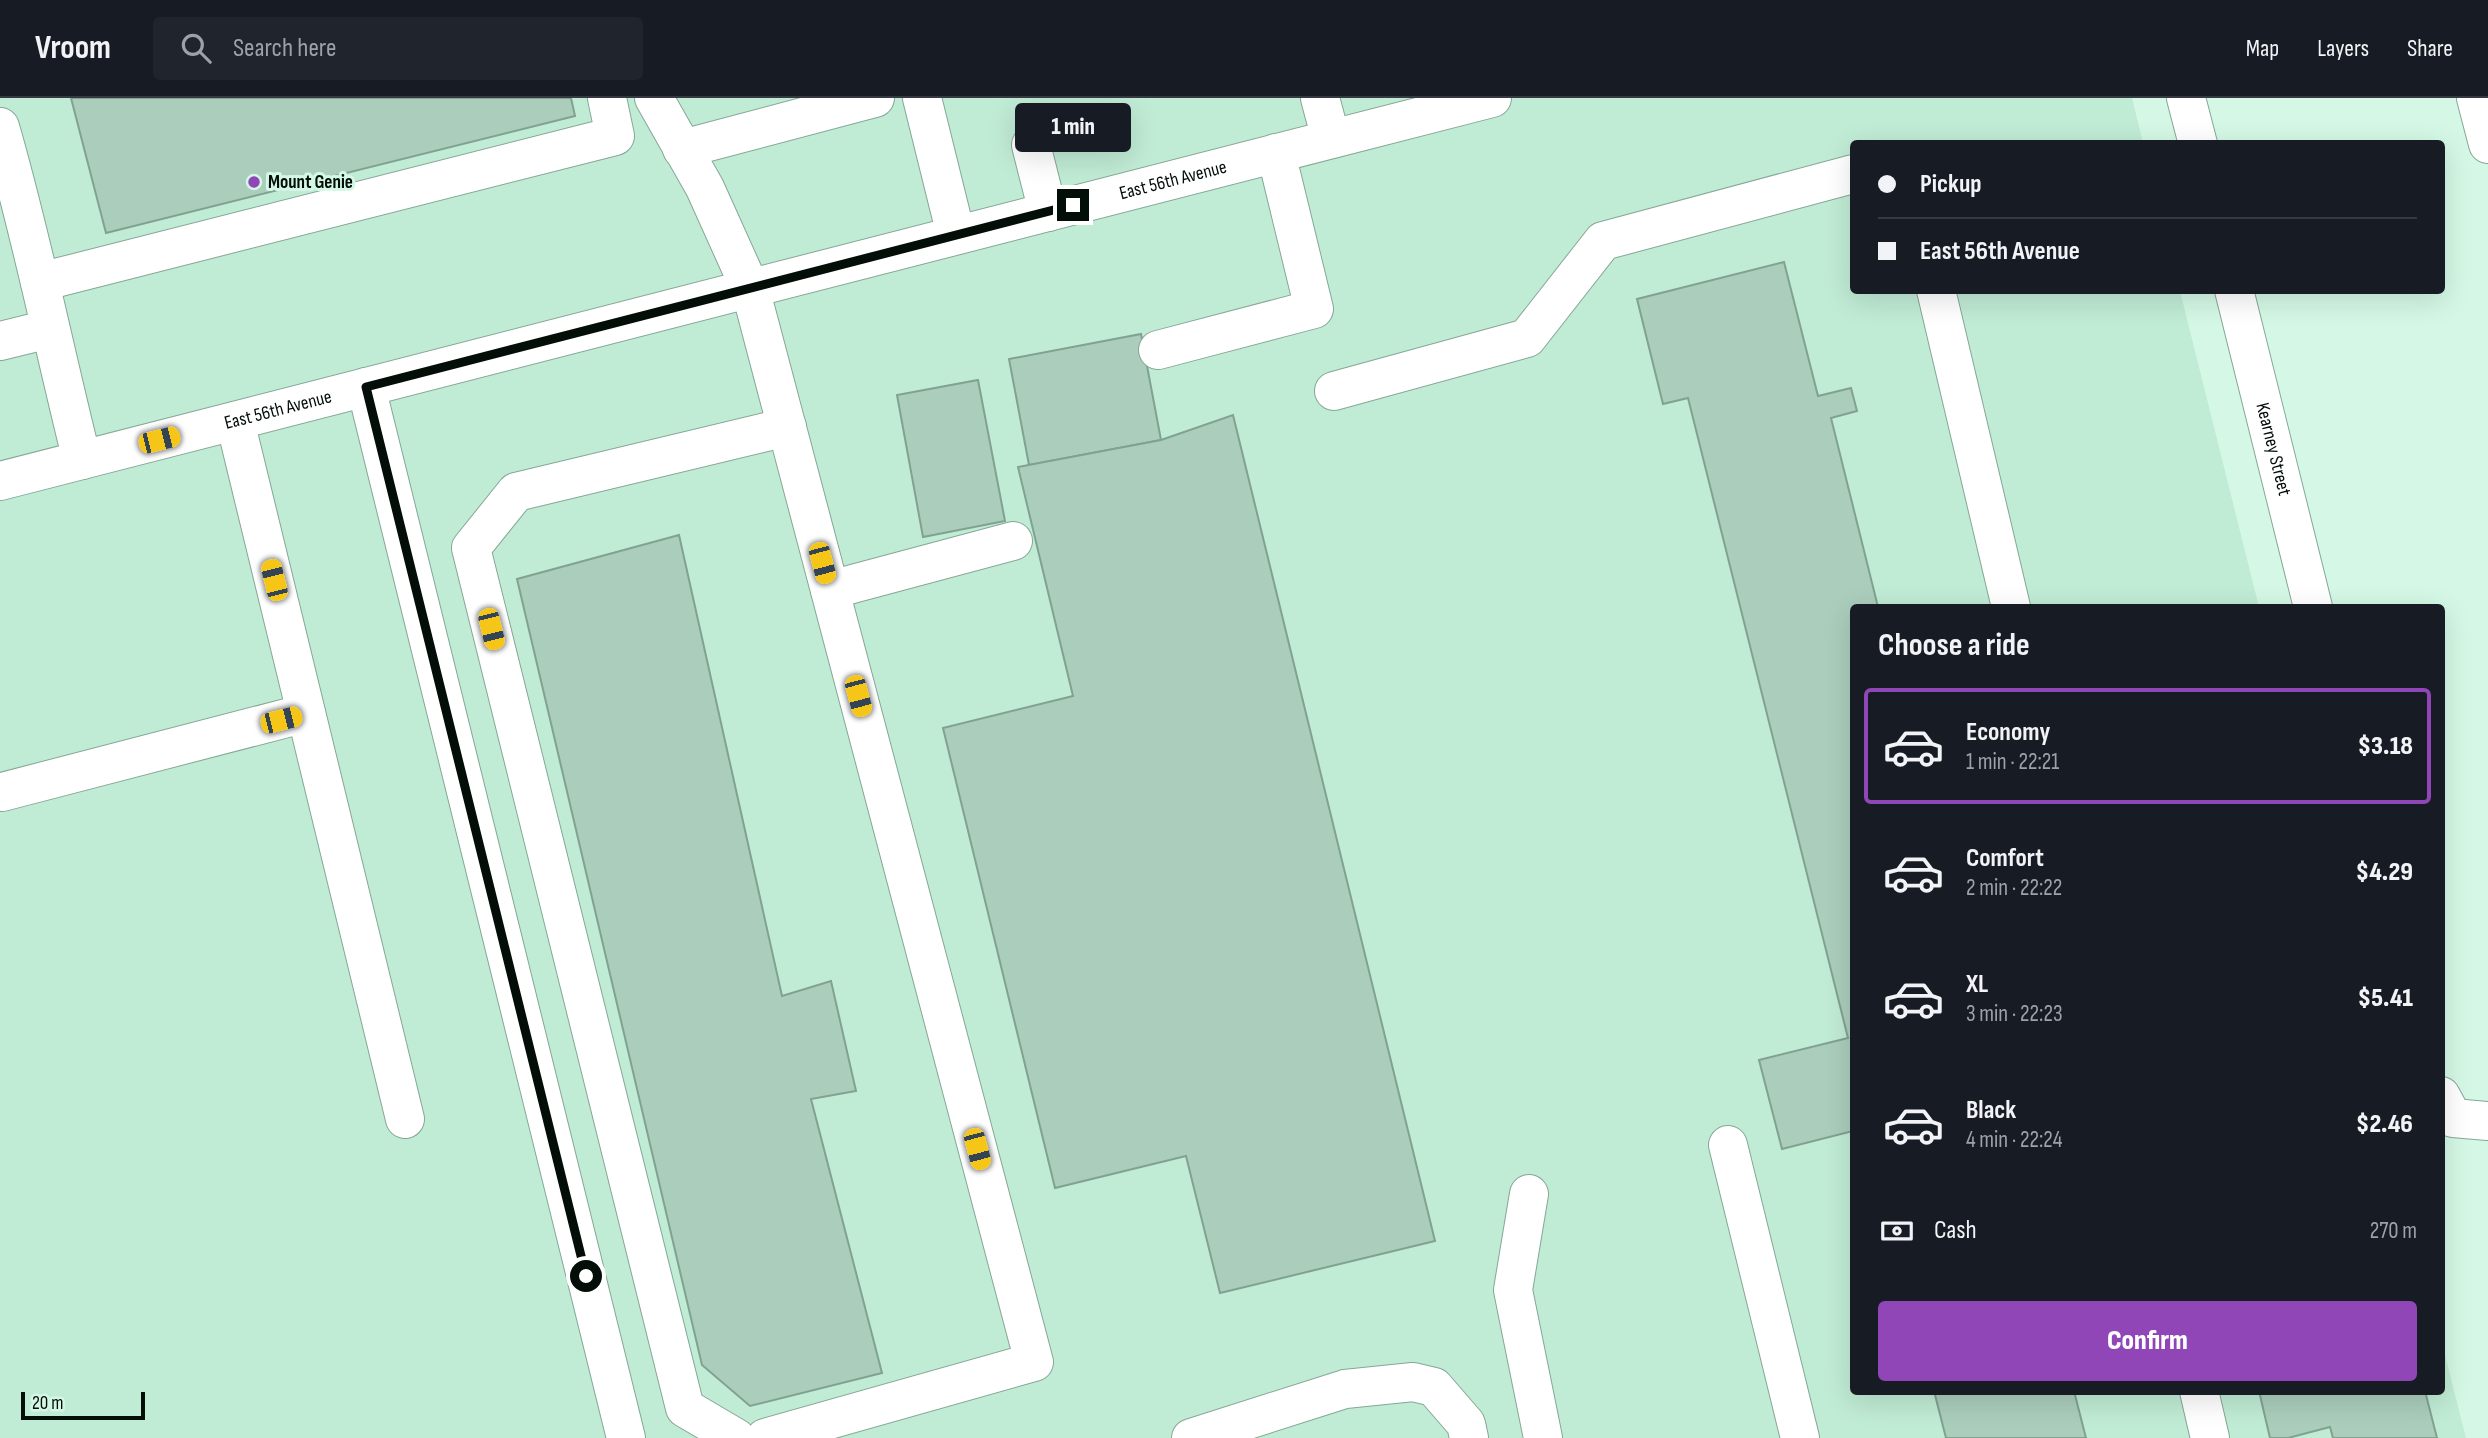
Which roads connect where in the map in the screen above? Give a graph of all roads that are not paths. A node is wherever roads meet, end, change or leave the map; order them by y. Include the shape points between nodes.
1 (607, 98) edge
2 (654, 98) edge
3 (875, 98) edge
4 (922, 98) edge
5 (1320, 98) edge
6 (1492, 98) edge
7 (2186, 98) edge
8 (2476, 98) edge
9 (0, 127) edge
10 (1331, 139) junction
11 (2197, 140) edge
12 (2488, 144) edge
13 (1031, 145) dead end
14 (682, 149) junction
15 (1276, 153) junction
16 (1850, 175) edge
17 (10, 199) edge
18 (1048, 212) junction
19 (956, 235) junction
20 (40, 282) junction
21 (750, 288) junction
22 (1937, 294) edge
23 (2235, 294) edge
24 (49, 329) junction
25 (0, 341) edge
26 (1158, 350) dead end
27 (366, 387) junction
28 (1334, 391) dead end
29 (235, 421) junction
30 (786, 427) junction
31 (82, 460) junction
32 (0, 481) edge
33 (1013, 541) dead end
34 (830, 590) junction
35 (2010, 604) edge
36 (2312, 604) edge
37 (306, 713) junction
38 (2, 792) dead end
39 (405, 1119) dead end
40 (1728, 1145) dead end
41 (1529, 1194) dead end
42 (2200, 1395) edge
43 (626, 1438) edge
44 (736, 1438) edge
45 (765, 1438) edge
46 (1191, 1438) edge
47 (1469, 1438) edge
48 (1543, 1438) edge
49 (1800, 1438) edge
50 (2210, 1438) edge

1 - 20 main road via 615,136
2 - 14 main road
3 - 14 main road
4 - 19 main road
5 - 10 main road
6 - 10 main road, East 56th Avenue
7 - 11 main road
8 - 12 main road
9 - 17 main road
10 - 15 main road, East 56th Avenue
13 - 18 main road
14 - 21 main road via 705,188
15 - 18 main road, East 56th Avenue
15 - 26 main road via 1314,309
16 - 28 main road via 1603,242 1527,338
17 - 20 main road
18 - 19 main road, East 56th Avenue
19 - 21 main road, East 56th Avenue
20 - 24 main road
21 - 27 main road, East 56th Avenue
21 - 30 main road
22 - 35 main road
23 - 36 main road, Kearney Street
24 - 25 main road
24 - 31 main road
27 - 29 main road, East 56th Avenue
27 - 43 main road
29 - 31 main road, East 56th Avenue
29 - 37 main road
30 - 34 main road
30 - 44 main road via 516,492 471,548 685,1408
31 - 32 main road, East 56th Avenue
33 - 34 main road
34 - 45 main road via 1034,1362
37 - 38 main road
37 - 39 main road
40 - 49 main road
41 - 48 main road via 1513,1290
42 - 50 main road
46 - 47 main road via 1345,1389 1413,1381 1434,1387 1466,1424

